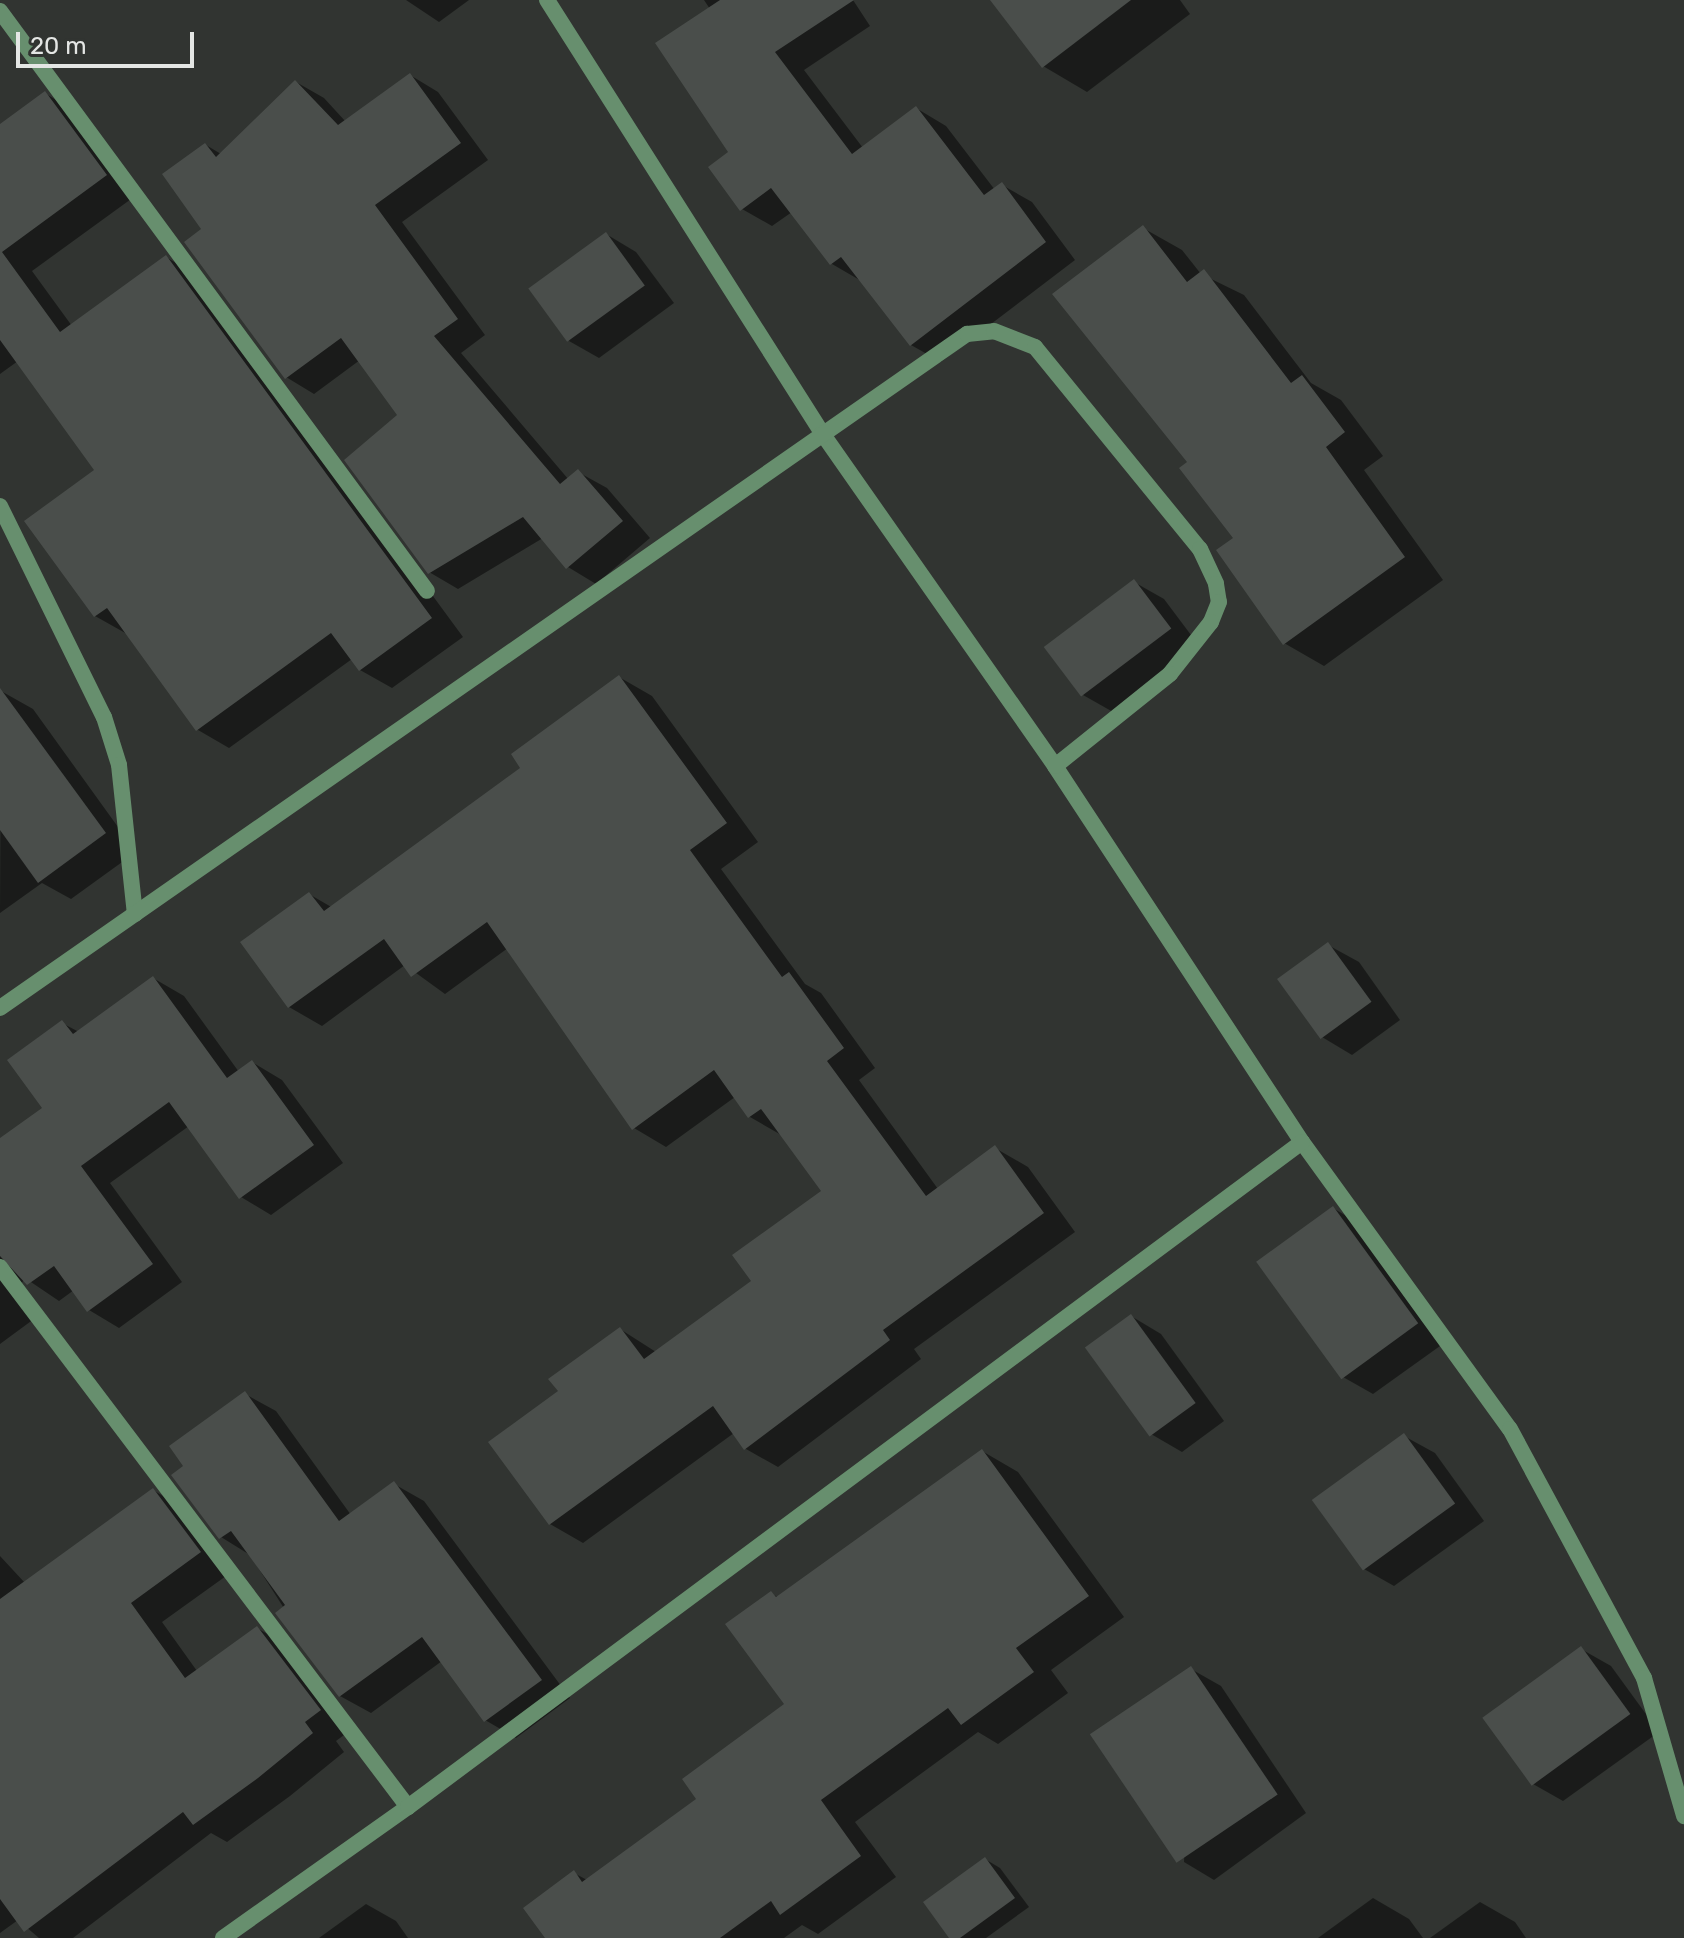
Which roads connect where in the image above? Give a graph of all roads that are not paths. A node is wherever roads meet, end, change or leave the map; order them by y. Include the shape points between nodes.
1 (547, 0) edge
2 (0, 11) edge
3 (822, 433) junction
4 (0, 506) edge
5 (427, 591) dead end
6 (1055, 766) junction
7 (135, 914) junction
8 (0, 1008) edge
9 (1302, 1142) junction
10 (0, 1267) edge
11 (408, 1807) junction
12 (1684, 1816) edge
13 (223, 1938) edge

1 - 3 street
2 - 5 street
3 - 6 street
3 - 6 street via 949,342 994,331 1014,337 1035,347 1200,549 1219,602 1211,622 1170,674
3 - 7 street
4 - 7 street via 104,717 119,765
6 - 9 street
7 - 8 street
9 - 11 street
9 - 12 street via 1510,1429 1644,1678
10 - 11 street
11 - 13 street

